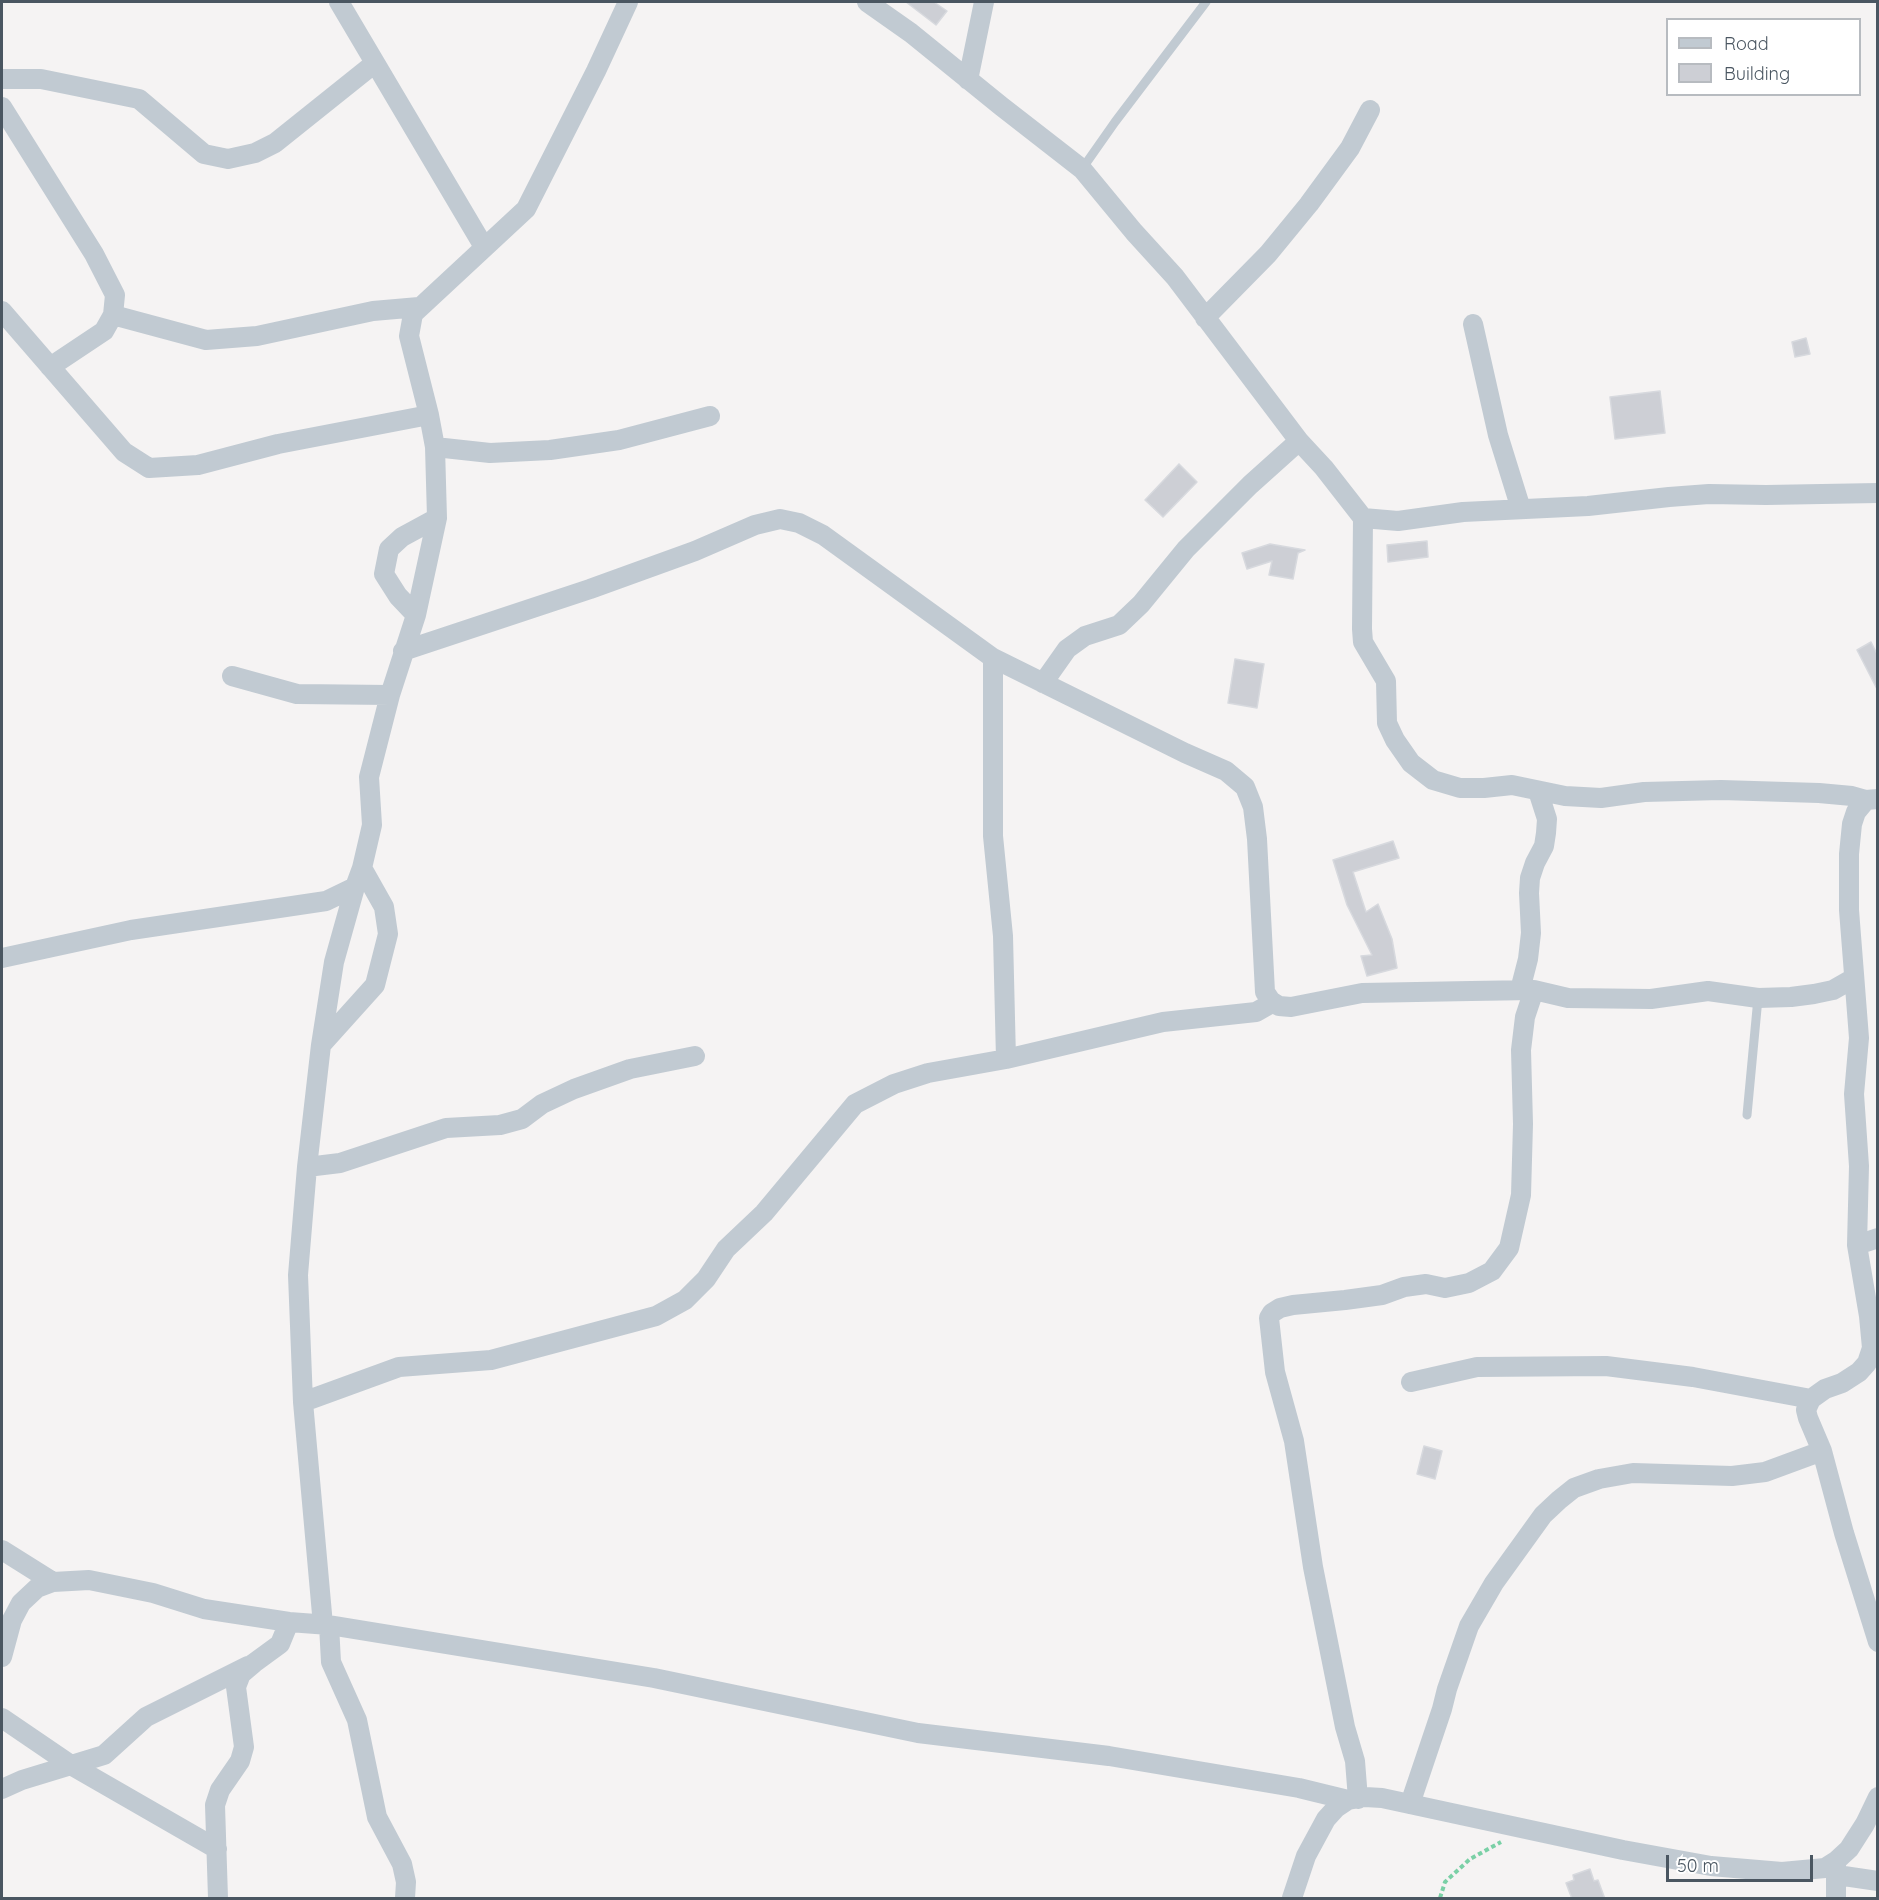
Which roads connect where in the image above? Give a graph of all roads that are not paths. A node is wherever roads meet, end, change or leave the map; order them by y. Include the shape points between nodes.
1 (339, 2) edge
2 (628, 2) edge
3 (867, 2) edge
4 (984, 2) edge
5 (1206, 2) edge
6 (375, 63) junction
7 (2, 79) edge
8 (969, 80) junction
9 (2, 107) edge
10 (1370, 110) dead end
11 (1082, 169) junction
12 (484, 248) junction
13 (419, 307) junction
14 (2, 311) edge
15 (112, 315) junction
16 (1205, 318) junction
17 (1473, 324) dead end
18 (50, 367) junction
19 (429, 415) junction
20 (710, 416) dead end
21 (1299, 441) junction
22 (435, 447) junction
23 (1878, 492) edge
24 (1521, 509) junction
25 (437, 518) junction
26 (1363, 519) junction
27 (416, 615) junction
28 (403, 651) junction
29 (993, 658) junction
30 (232, 676) dead end
31 (1043, 683) junction
32 (390, 695) junction
33 (1538, 791) junction
34 (1872, 800) edge
35 (362, 868) junction
36 (355, 887) junction
37 (2, 958) edge
38 (1854, 978) junction
39 (1527, 990) junction
40 (1758, 999) junction
41 (1270, 1001) junction
42 (321, 1045) junction
43 (695, 1056) dead end
44 (1006, 1059) junction
45 (1747, 1115) dead end
46 (307, 1167) junction
47 (1878, 1238) edge
48 (1857, 1245) junction
49 (1411, 1382) dead end
50 (1811, 1399) junction
51 (303, 1402) junction
52 (1822, 1451) junction
53 (2, 1550) edge
54 (53, 1582) junction
55 (289, 1622) junction
56 (326, 1625) junction
57 (1878, 1642) edge
58 (2, 1657) edge
59 (254, 1663) junction
60 (2, 1718) edge
61 (71, 1765) junction
62 (2, 1789) edge
63 (1878, 1797) edge
64 (1353, 1800) junction
65 (1410, 1804) junction
66 (217, 1849) junction
67 (1837, 1868) junction
68 (1878, 1881) edge
69 (218, 1899) edge
70 (405, 1899) edge
71 (1292, 1899) edge
72 (1836, 1899) edge

1 - 6 street
2 - 12 street via 526,209
3 - 8 street
4 - 8 street
5 - 11 lane
6 - 7 street via 275,143 255,153 228,159 204,154 139,99 41,79
6 - 12 street
8 - 11 street
9 - 15 street via 116,295
10 - 16 street via 1350,148 1309,204 1268,254
11 - 16 street
12 - 13 street
13 - 15 street via 374,311 257,336 206,340
13 - 19 street via 413,314 410,336
14 - 18 street
15 - 18 street via 104,331
16 - 21 street
17 - 24 street via 1498,435
18 - 19 street via 124,452 149,468 198,465 278,444
19 - 22 street
20 - 22 street via 619,440 550,450 489,453
21 - 26 street
21 - 31 street via 1186,549 1119,625 1085,636 1067,649
22 - 25 street
23 - 24 street via 1708,494
24 - 26 street via 1398,521
25 - 27 street
25 - 27 street via 402,537 389,549 385,566 384,574
26 - 33 street via 1364,642 1386,681 1387,723 1395,740 1411,763 1433,780 1460,788 1512,785
27 - 28 street
28 - 29 street via 780,519 823,535
28 - 32 street
29 - 31 street
29 - 44 street via 993,836 1002,936
30 - 32 street via 297,694
31 - 41 street via 1226,771 1245,787 1253,807 1257,839 1265,992
32 - 35 street via 369,777 372,825
33 - 34 street via 1601,798 1644,792 1732,790 1819,793
33 - 39 street via 1547,826 1544,846 1530,878
34 - 38 street via 1856,812 1852,824 1849,910
35 - 36 street
35 - 42 street via 384,907 388,934 375,985
36 - 37 street via 326,901 131,930
36 - 42 street via 334,962
38 - 40 street via 1833,990
38 - 48 street via 1859,1038 1854,1094 1859,1166
39 - 40 street via 1568,998 1652,999 1708,991
39 - 41 street via 1362,993 1291,1007
39 - 64 street via 1521,1050 1521,1196 1509,1248 1492,1271 1468,1283 1445,1288 1426,1284 1364,1298 1293,1305 1280,1308 1269,1318 1275,1372 1294,1441 1313,1567 1355,1761
40 - 45 lane
41 - 44 street via 1256,1012 1163,1022
42 - 46 street
43 - 46 street via 630,1069 574,1089 522,1119 500,1125 446,1128 340,1163
44 - 51 street via 928,1073 894,1084 855,1104 764,1213 726,1249 706,1279 685,1300 656,1317 491,1360 399,1367
46 - 51 street via 298,1275
47 - 48 street
48 - 50 street via 1872,1348 1860,1372
49 - 50 street via 1477,1368 1606,1366
50 - 52 street via 1806,1410
51 - 56 street
52 - 57 street
52 - 65 street via 1765,1472 1732,1476 1634,1473 1599,1479 1574,1488 1559,1500 1543,1515 1494,1583 1469,1626
53 - 54 street
54 - 55 street via 89,1580 153,1593 204,1609
54 - 58 street via 37,1588 21,1603
55 - 56 street
55 - 59 street via 280,1644
56 - 64 street via 654,1678 918,1733 1109,1756
56 - 70 street via 331,1662 357,1720 377,1817 402,1864
59 - 61 street via 146,1717 104,1755
59 - 66 street via 241,1674 236,1687 244,1747 215,1805
60 - 61 street
61 - 62 street
61 - 66 street
63 - 67 street
64 - 65 street via 1382,1798
64 - 71 street via 1336,1808 1326,1819 1306,1856
65 - 67 street via 1711,1866 1782,1872
66 - 69 street
67 - 68 street
67 - 72 street

